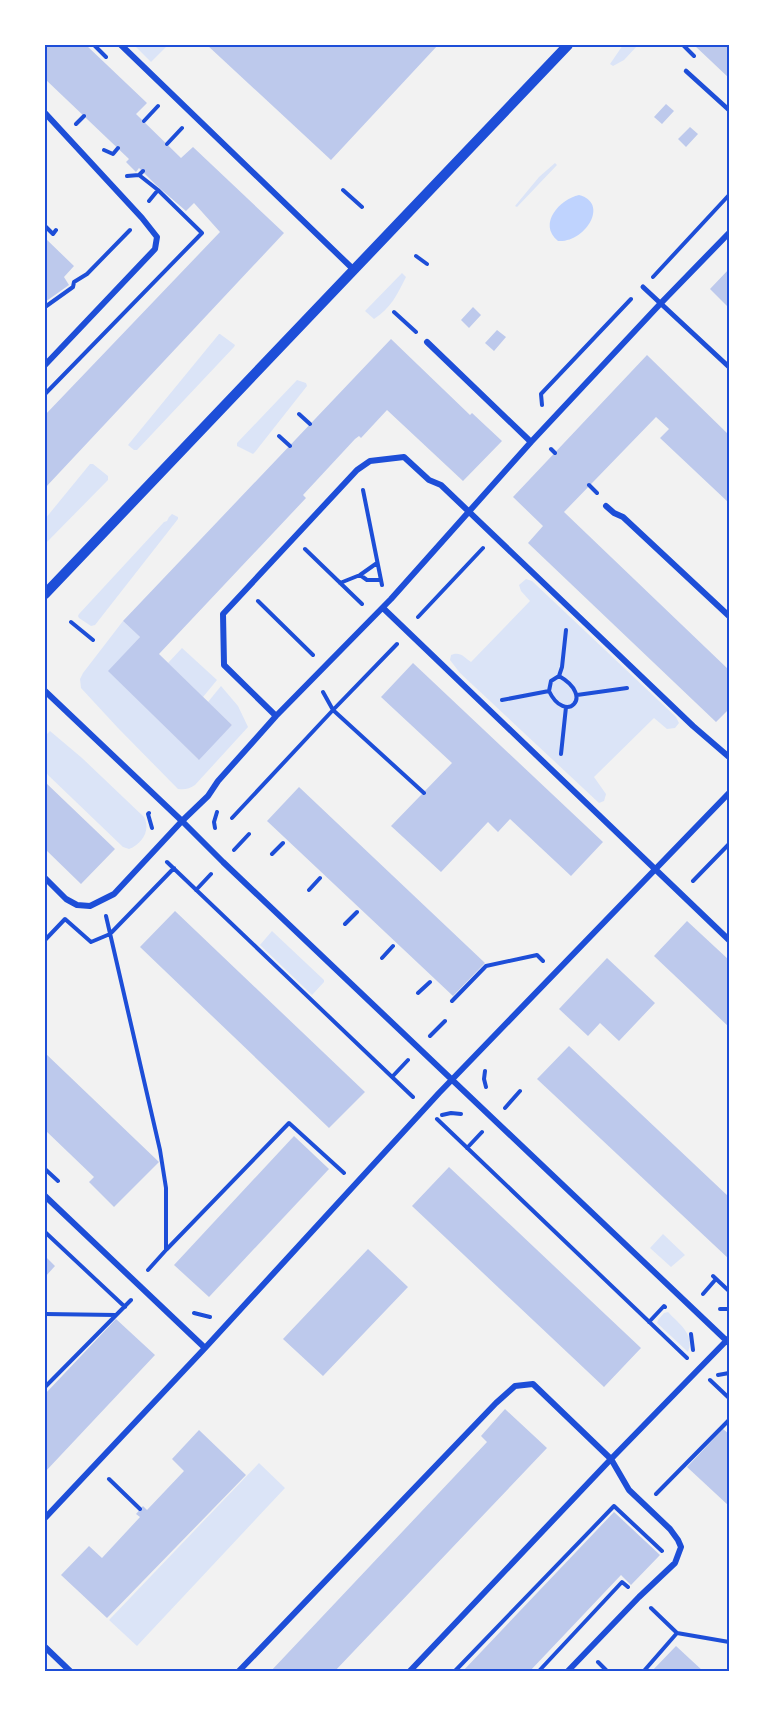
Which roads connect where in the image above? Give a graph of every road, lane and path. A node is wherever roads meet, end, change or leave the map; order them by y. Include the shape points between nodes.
1 (121, 45) edge
2 (568, 45) edge
3 (686, 70) dead end
4 (158, 106) dead end
5 (729, 110) edge
6 (45, 113) edge
7 (144, 122) dead end
8 (182, 128) dead end
9 (167, 144) dead end
10 (344, 190) dead end
11 (729, 195) edge
12 (362, 207) dead end
13 (45, 226) edge
14 (56, 230) dead end
15 (729, 233) edge
16 (416, 256) dead end
17 (427, 264) dead end
18 (353, 269) junction
19 (87, 274) dead end
20 (66, 281) dead end
21 (74, 282) junction
22 (643, 287) junction
23 (661, 303) junction
24 (45, 307) edge
25 (394, 312) dead end
26 (427, 342) joint
27 (45, 365) edge
28 (729, 367) edge
29 (299, 414) dead end
30 (310, 424) dead end
31 (520, 432) junction
32 (279, 436) dead end
33 (531, 442) junction
34 (290, 446) dead end
35 (551, 449) dead end
36 (555, 453) dead end
37 (357, 470) junction
38 (589, 485) dead end
39 (597, 493) dead end
40 (606, 506) dead end
41 (470, 512) junction
42 (494, 536) junction
43 (293, 538) junction
44 (377, 563) junction
45 (360, 575) junction
46 (381, 580) junction
47 (339, 583) junction
48 (246, 590) junction
49 (384, 592) dead end
50 (45, 594) edge
51 (568, 607) junction
52 (383, 608) junction
53 (367, 609) dead end
54 (729, 616) edge
55 (71, 622) dead end
56 (406, 632) junction
57 (93, 640) dead end
58 (318, 659) dead end
59 (315, 676) junction
60 (559, 676) junction
61 (651, 685) junction
62 (45, 691) edge
63 (549, 691) junction
64 (577, 695) junction
65 (482, 704) junction
66 (566, 707) junction
67 (333, 710) junction
68 (276, 717) junction
69 (729, 757) edge
70 (560, 778) junction
71 (424, 793) dead end
72 (729, 793) edge
73 (221, 807) dead end
74 (148, 814) dead end
75 (232, 818) dead end
76 (182, 820) junction
77 (249, 834) dead end
78 (218, 835) dead end
79 (151, 836) dead end
80 (226, 842) dead end
81 (283, 843) dead end
82 (729, 844) edge
83 (272, 854) dead end
84 (656, 869) junction
85 (214, 871) dead end
86 (45, 878) edge
87 (320, 878) dead end
88 (196, 890) junction
89 (309, 890) dead end
90 (681, 893) junction
91 (102, 901) junction
92 (357, 912) dead end
93 (345, 924) dead end
94 (110, 934) junction
95 (45, 940) edge
96 (729, 940) edge
97 (393, 946) dead end
98 (382, 958) dead end
99 (546, 963) dead end
100 (430, 982) dead end
101 (418, 993) dead end
102 (452, 1001) dead end
103 (445, 1021) dead end
104 (428, 1038) dead end
105 (410, 1058) dead end
106 (485, 1070) dead end
107 (392, 1077) junction
108 (453, 1080) junction
109 (520, 1091) dead end
110 (491, 1095) dead end
111 (498, 1102) dead end
112 (426, 1108) junction
113 (442, 1116) dead end
114 (465, 1116) dead end
115 (478, 1127) dead end
116 (467, 1148) junction
117 (346, 1174) dead end
118 (45, 1196) edge
119 (45, 1232) edge
120 (166, 1250) junction
121 (136, 1282) junction
122 (142, 1289) junction
123 (729, 1291) edge
124 (701, 1295) dead end
125 (125, 1306) junction
126 (716, 1308) dead end
127 (729, 1310) edge
128 (45, 1314) edge
129 (673, 1314) dead end
130 (117, 1315) junction
131 (649, 1322) junction
132 (689, 1330) dead end
133 (728, 1340) edge
134 (206, 1348) junction
135 (687, 1358) junction
136 (699, 1369) junction
137 (45, 1387) edge
138 (729, 1398) edge
139 (729, 1420) edge
140 (611, 1459) junction
141 (109, 1479) dead end
142 (629, 1490) junction
143 (614, 1506) junction
144 (646, 1506) junction
145 (140, 1509) dead end
146 (45, 1518) edge
147 (632, 1523) junction
148 (665, 1554) dead end
149 (639, 1597) junction
150 (677, 1634) junction
151 (729, 1642) edge
152 (45, 1647) edge
153 (71, 1672) edge
154 (238, 1672) edge
155 (409, 1672) edge
156 (454, 1672) edge
157 (538, 1672) edge
158 (567, 1672) edge
159 (643, 1672) edge

1 - 18 street
2 - 18 street
3 - 5 lane
4 - 7 path
6 - 27 street via 157,237 155,249
8 - 9 path
10 - 12 path
11 - 22 path
13 - 14 path via 53,234
15 - 23 street
16 - 17 path
18 - 50 street
19 - 21 path
20 - 21 path
21 - 24 path via 73,287
22 - 23 street
22 - 31 path via 541,394 542,410
23 - 28 street
23 - 33 street
25 - 26 path
26 - 31 street
29 - 30 path
31 - 33 street
32 - 34 path
33 - 41 street
35 - 36 path
37 - 41 street via 370,461 404,457
37 - 43 street
37 - 44 path
38 - 39 path
40 - 54 street via 623,517
41 - 42 street
41 - 52 street
42 - 51 street
42 - 56 path
43 - 47 path
43 - 48 street
44 - 45 path
44 - 46 path
45 - 46 path via 368,580
45 - 47 path
46 - 49 path
47 - 53 path
48 - 58 path
48 - 68 street via 223,614 224,664
51 - 60 path
51 - 61 street
52 - 56 street
52 - 59 street
55 - 57 path
56 - 65 street
56 - 67 path
59 - 67 path
59 - 68 street
60 - 63 path via 551,681
60 - 64 path
61 - 64 path
61 - 69 street
62 - 76 street
63 - 65 path
63 - 66 path
64 - 66 path via 576,703
65 - 70 street
66 - 70 path
67 - 71 path
67 - 75 path
68 - 76 street via 208,796
70 - 84 street
72 - 84 street
73 - 78 path via 214,822
74 - 79 path
76 - 91 street via 114,894
76 - 108 street
77 - 80 path via 233,851
81 - 83 path
82 - 90 path
84 - 90 street
84 - 108 street
85 - 88 path
86 - 91 street via 77,905 90,906
87 - 89 path
88 - 94 path via 174,868
88 - 107 path
90 - 96 street
91 - 94 path
92 - 93 path
94 - 95 path via 91,942 65,920
94 - 120 path via 160,1150 166,1188
97 - 98 path
99 - 102 path via 537,955 486,966
100 - 101 path
103 - 104 path
105 - 107 path
106 - 110 path via 484,1079
107 - 112 path
108 - 112 street
108 - 133 street
109 - 111 path via 505,1108
112 - 116 path
112 - 134 street
113 - 114 path
115 - 116 path via 483,1132
116 - 131 path
117 - 120 path via 289,1123
118 - 121 street
119 - 125 path
120 - 121 path
121 - 122 street
122 - 125 path
122 - 134 street
123 - 124 path via 715,1277
125 - 130 path
126 - 127 path
128 - 130 path
129 - 131 path via 664,1306
130 - 137 path
131 - 135 path
132 - 135 path via 693,1350
133 - 136 street
134 - 146 street
135 - 136 path
136 - 138 path
136 - 140 street
139 - 144 path
140 - 142 street
140 - 154 street via 533,1384 515,1386
140 - 155 street
141 - 145 path
142 - 143 path
142 - 144 street
143 - 147 path
143 - 156 path
144 - 147 path
144 - 149 street via 670,1529 681,1547 675,1563
147 - 148 path
149 - 150 path
149 - 157 path via 622,1582
149 - 158 street
150 - 151 path
150 - 159 path
152 - 153 street

